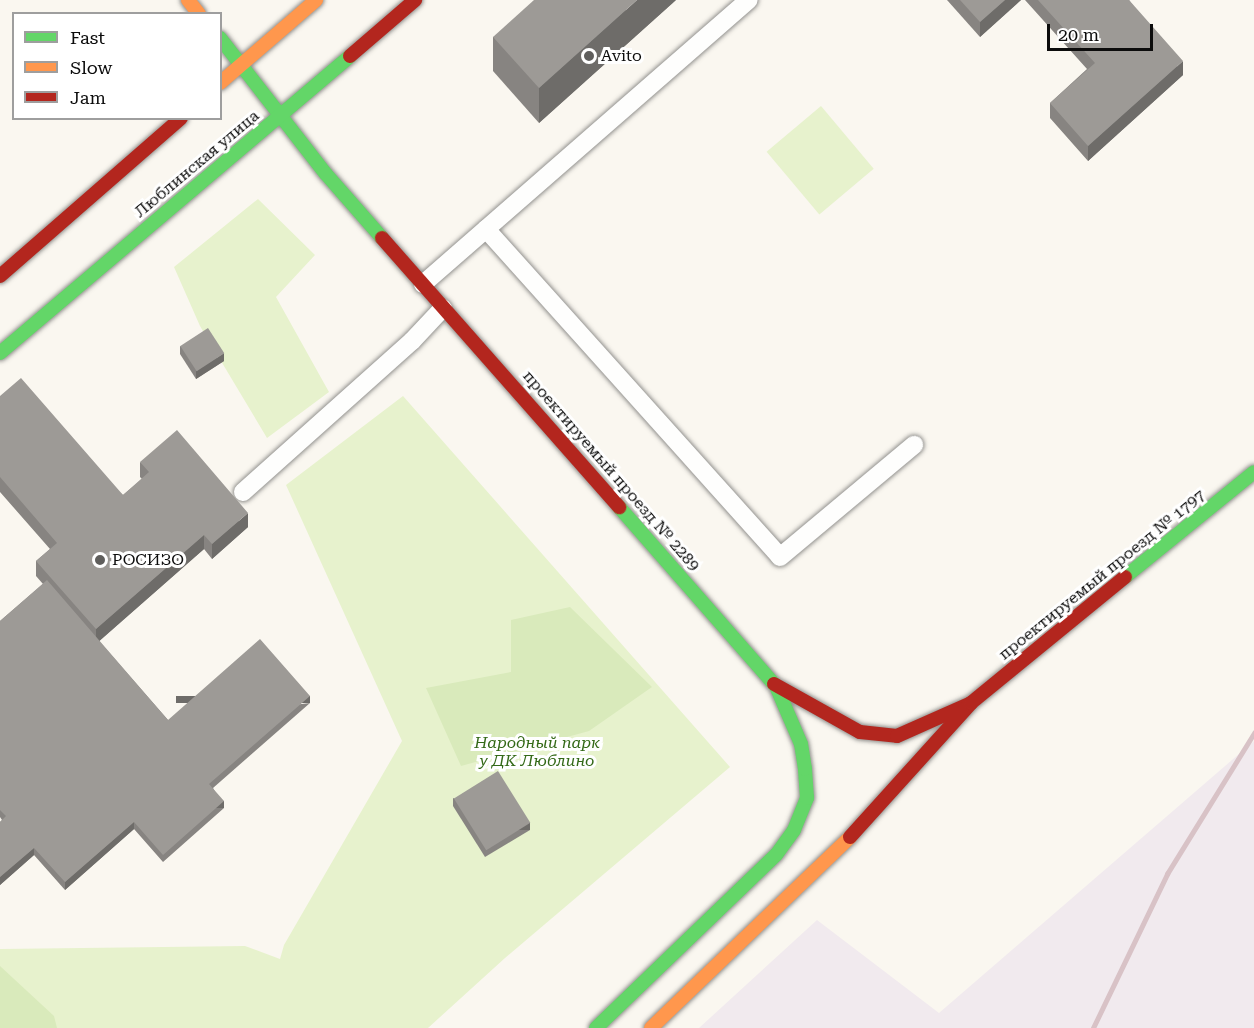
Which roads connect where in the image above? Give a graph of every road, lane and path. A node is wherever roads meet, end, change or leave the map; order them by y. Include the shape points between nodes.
1 (188, 0) edge
2 (316, 0) edge
3 (415, 0) edge
4 (748, 0) edge
5 (198, 12) edge
6 (222, 40) edge
7 (243, 64) junction
8 (222, 82) edge
9 (282, 115) junction
10 (179, 120) edge
11 (486, 229) junction
12 (0, 276) edge
13 (423, 285) junction
14 (443, 308) junction
15 (0, 353) edge
16 (914, 445) dead end
17 (1254, 472) edge
18 (243, 492) dead end
19 (776, 686) junction
20 (971, 703) junction
21 (596, 1028) edge
22 (651, 1028) edge

1 - 5 main road
2 - 7 main road
3 - 9 main road, Люблинская улица
4 - 11 lane
6 - 7 main road, проектируемый проезд № 2289
7 - 8 main road
7 - 9 main road, проектируемый проезд № 2289
9 - 13 main road, проектируемый проезд № 2289 via 326,174
9 - 15 main road, Люблинская улица
10 - 12 main road
11 - 13 lane
11 - 16 lane via 780,557
13 - 14 main road, проектируемый проезд № 2289
14 - 18 lane via 412,341
14 - 19 main road, проектируемый проезд № 2289
17 - 20 main road, проектируемый проезд № 1797
19 - 20 main road, проектируемый проезд № 2289 via 860,732 897,736
19 - 21 main road via 801,744 805,769 807,798 794,830 776,855
20 - 22 main road via 862,826

